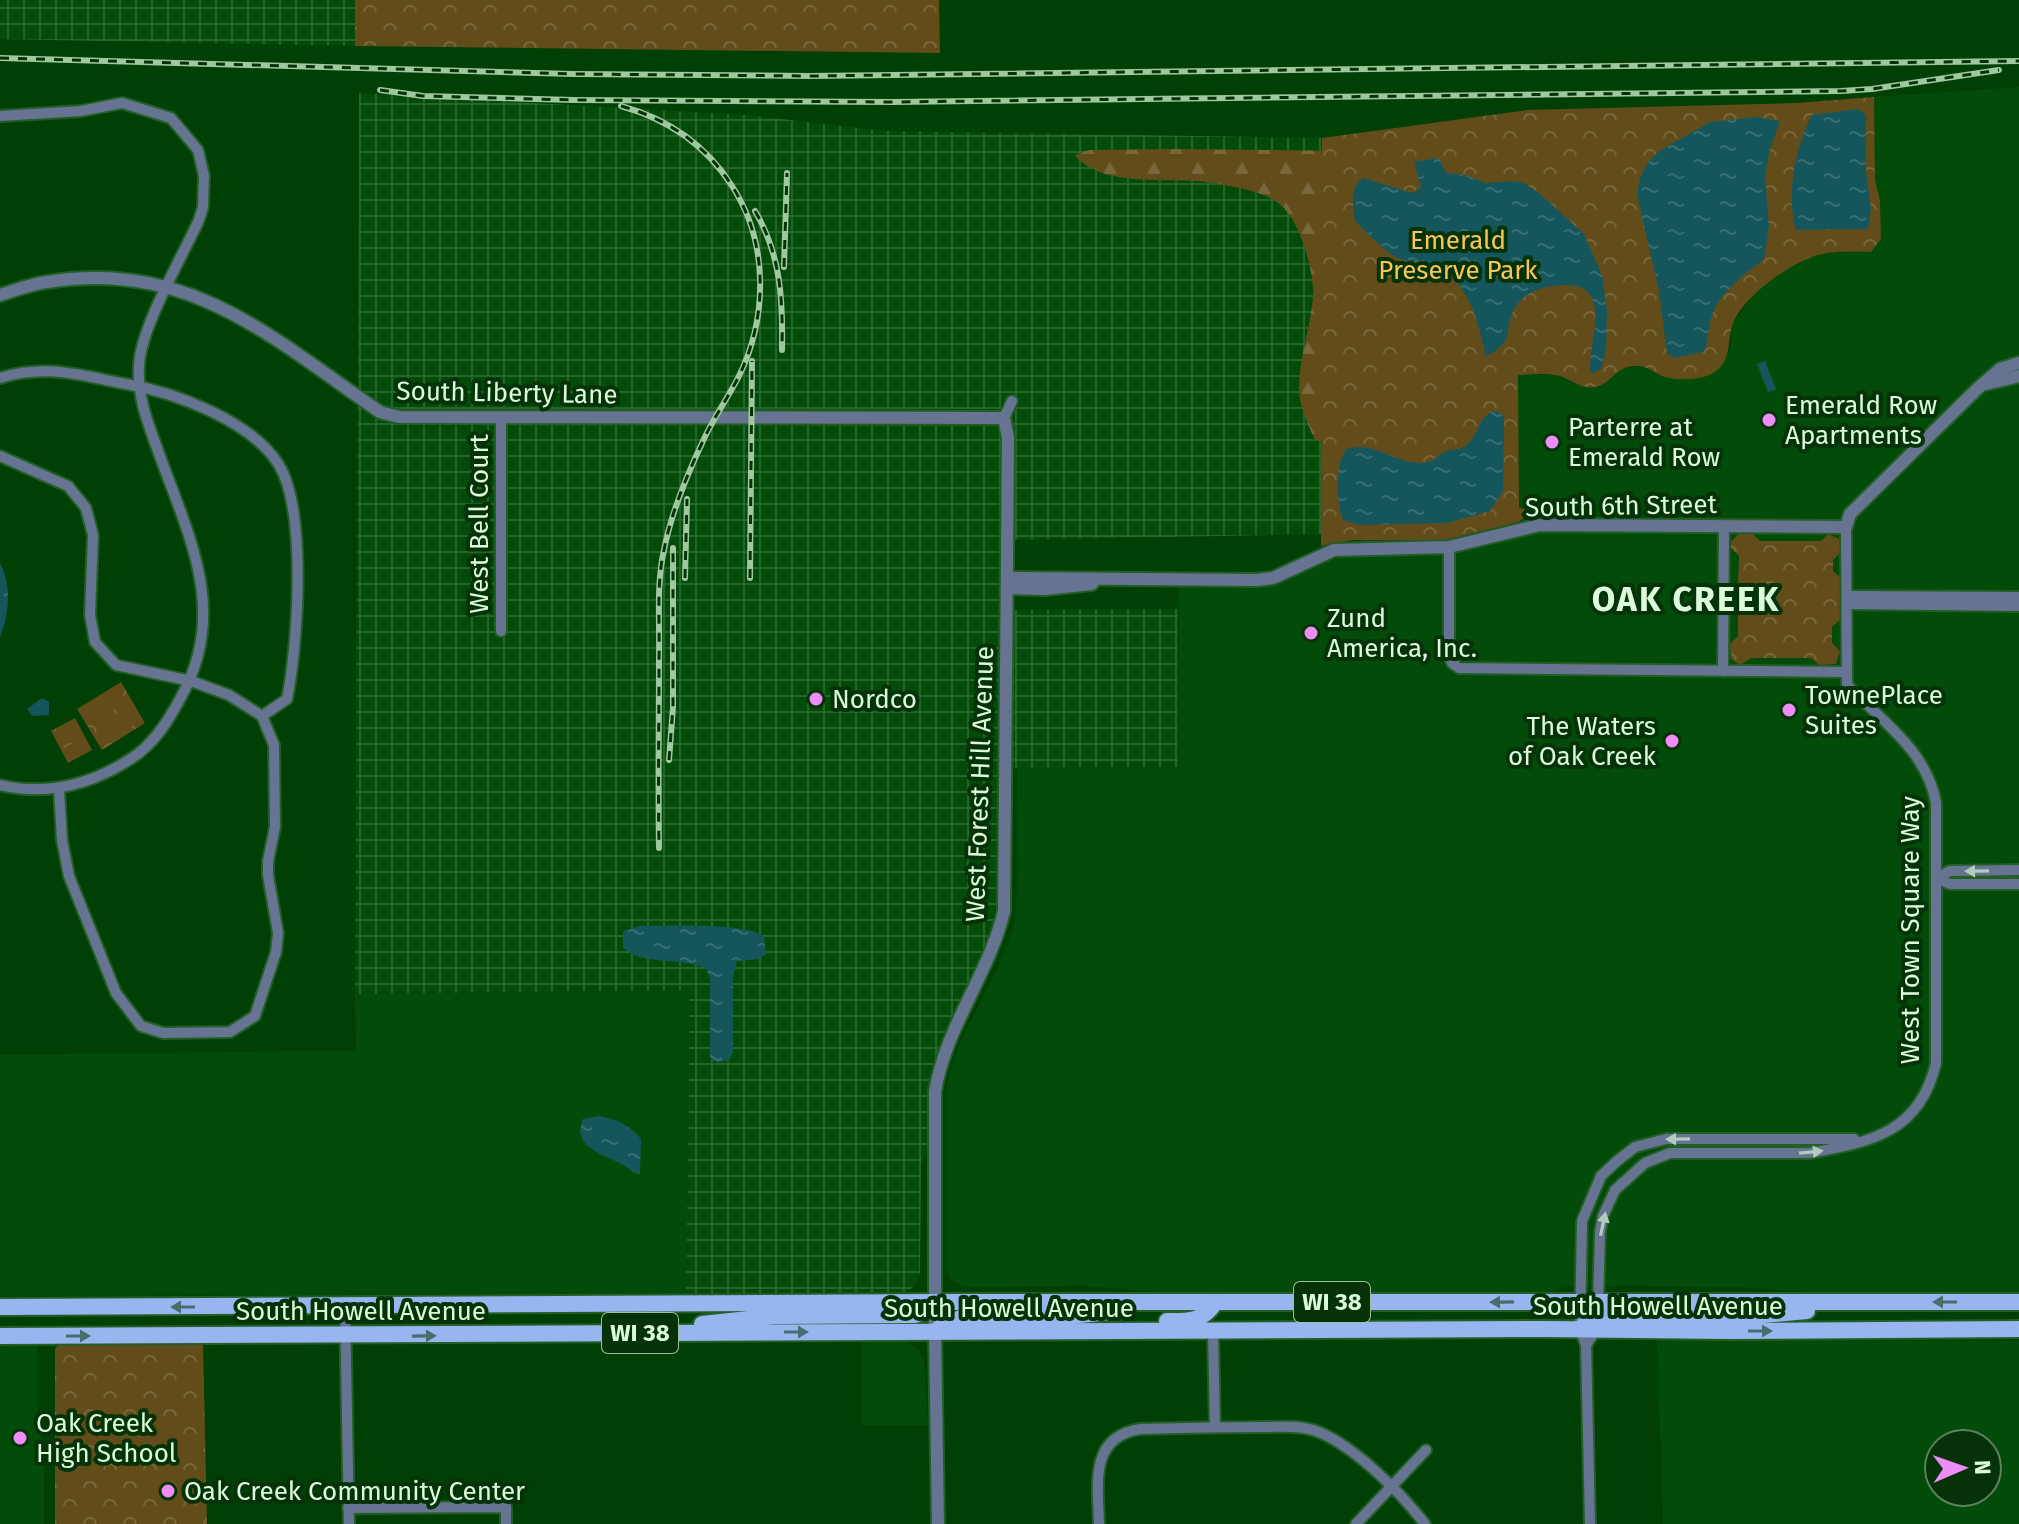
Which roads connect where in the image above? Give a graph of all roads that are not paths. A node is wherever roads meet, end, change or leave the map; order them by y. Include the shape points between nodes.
1 (0, 116) edge
2 (167, 287) junction
3 (0, 295) edge
4 (2019, 363) edge
5 (2019, 376) edge
6 (0, 378) edge
7 (1983, 385) junction
8 (139, 386) junction
9 (1012, 401) dead end
10 (501, 417) junction
11 (1004, 418) junction
12 (0, 456) edge
13 (1724, 526) junction
14 (1846, 527) junction
15 (1449, 547) junction
16 (1007, 583) junction
17 (2019, 597) edge
18 (1847, 600) junction
19 (2019, 606) edge
20 (501, 631) dead end
21 (1723, 671) junction
22 (1846, 672) junction
23 (191, 681) junction
24 (262, 716) junction
25 (0, 785) edge
26 (59, 790) junction
27 (2019, 870) edge
28 (1936, 878) junction
29 (2019, 884) edge
30 (1865, 1139) junction
31 (935, 1302) junction
32 (1172, 1302) junction
33 (1330, 1302) junction
34 (1580, 1302) junction
35 (2019, 1302) edge
36 (1215, 1303) junction
37 (0, 1307) edge
38 (345, 1307) junction
39 (1598, 1316) junction
40 (2019, 1329) edge
41 (1070, 1331) junction
42 (935, 1332) junction
43 (1213, 1332) junction
44 (641, 1333) junction
45 (0, 1336) edge
46 (346, 1336) junction
47 (1583, 1337) junction
48 (1215, 1427) junction
49 (1426, 1450) dead end
50 (1391, 1487) junction
51 (348, 1508) junction
52 (349, 1524) edge
53 (506, 1524) edge
54 (938, 1524) edge
55 (1099, 1524) edge
56 (1356, 1524) edge
57 (1425, 1524) edge
58 (1590, 1524) edge

1 - 2 street via 122,103 171,118 198,150 204,176 203,207
2 - 3 street, South Liberty Lane via 78,278
2 - 8 street via 143,341
2 - 10 street, South Liberty Lane via 236,314 380,412 399,417
4 - 7 street via 2000,369
5 - 7 street
6 - 8 street via 48,369
7 - 14 street via 1850,514
8 - 23 street via 200,568 202,646
8 - 24 street via 207,408 251,436 278,463 291,496 297,539 293,670 287,699
9 - 11 street
10 - 11 street, South Liberty Lane
10 - 20 street, West Bell Court
11 - 16 street, West Forest Hill Avenue
12 - 23 street via 68,486 86,508 93,535 90,615 95,642 116,665
13 - 14 street, South 6th Street
13 - 15 street, South 6th Street via 1540,525
13 - 21 street
14 - 18 street
15 - 16 street, South 6th Street via 1334,550 1273,578 1256,580 1111,580 1076,588
15 - 21 street via 1449,655 1459,668
16 - 31 street, West Forest Hill Avenue via 1004,911 940,1065 935,1092
17 - 18 street
18 - 19 street
18 - 22 street
21 - 22 street
22 - 28 street, West Town Square Way via 1847,685 1928,772 1936,803
23 - 24 street via 229,695
23 - 26 street via 145,750 113,771
24 - 26 street via 274,745 275,827 268,875 278,933 255,1016 230,1032 163,1033 141,1026 116,993 69,876
25 - 26 street
27 -> 28 street via 1950,871
28 - 29 street via 1950,884
28 - 30 street, West Town Square Way via 1936,1063 1931,1084 1909,1118
30 -> 34 street, West Town Square Way via 1666,1139 1635,1147 1601,1176 1590,1197 1582,1221
39 -> 30 street, West Town Square Way via 1603,1216 1615,1190 1645,1163 1670,1153 1809,1153
31 - 32 main road, South Howell Avenue / WI 38
31 - 38 main road, South Howell Avenue / WI 38
31 - 42 street, West Forest Hill Avenue
31 - 44 main road via 915,1315 775,1316
32 - 36 main road, South Howell Avenue / WI 38
32 - 42 main road via 1051,1318 961,1318
34 -> 33 main road, South Howell Avenue / WI 38
33 - 36 main road, South Howell Avenue / WI 38
33 - 43 main road via 1285,1312 1227,1314
34 - 39 main road, South Howell Avenue / WI 38
34 - 47 street, West Town Square Way
35 -> 39 main road via 1872,1302 1741,1317
36 - 41 main road via 1195,1321 1135,1321
38 -> 37 main road, South Howell Avenue / WI 38
38 - 46 street
39 -> 40 main road, South Howell Avenue / WI 38
39 - 47 main road via 1588,1322
41 - 42 main road, South Howell Avenue / WI 38
41 - 43 main road, South Howell Avenue / WI 38
44 -> 42 main road, South Howell Avenue / WI 38
42 - 54 street, West Forest Hill Avenue
43 - 47 main road, South Howell Avenue / WI 38
43 - 48 street
46 -> 44 main road, South Howell Avenue / WI 38
45 -> 46 main road, South Howell Avenue / WI 38
46 - 51 street
47 - 58 street, West Town Square Way
48 - 50 street via 1311,1429 1337,1441
48 - 55 street via 1140,1429 1115,1439 1105,1448 1099,1471
49 - 50 street
50 - 56 street
50 - 57 street
51 - 52 street
51 - 53 street via 506,1507

